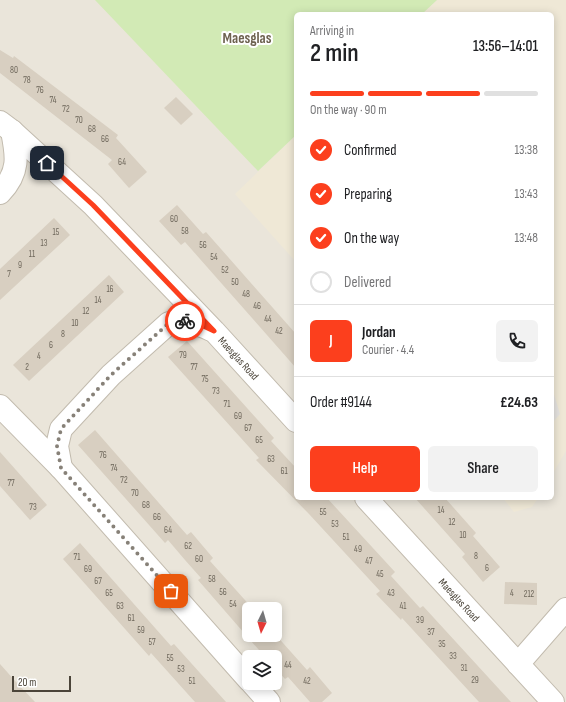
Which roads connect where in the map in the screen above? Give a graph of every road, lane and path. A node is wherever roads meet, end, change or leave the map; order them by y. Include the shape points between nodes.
1 (6, 126) edge
2 (0, 193) edge
3 (214, 331) junction
4 (0, 406) edge
5 (294, 419) edge
6 (61, 468) junction
7 (368, 500) edge
8 (566, 609) edge
9 (518, 664) junction
10 (242, 672) edge
11 (258, 690) edge
12 (269, 702) edge
13 (553, 702) edge

1 - 2 street, Maesglas Road via 17,158 9,183
1 - 3 street, Maesglas Road via 93,205
3 - 5 street, Maesglas Road
3 - 6 street, Maesglas Road via 195,322 169,323 111,375 61,429 57,446
4 - 6 street
6 - 10 street
7 - 9 street, Maesglas Road
8 - 9 street
9 - 13 street, Maesglas Road
11 - 12 street

